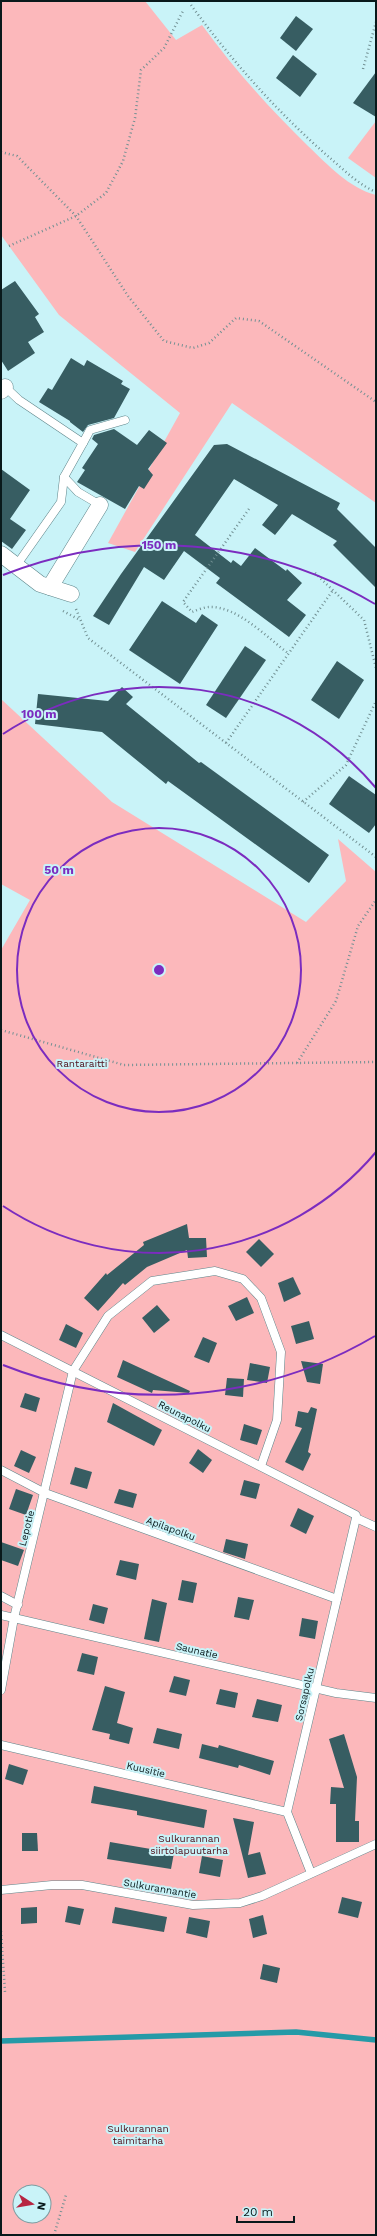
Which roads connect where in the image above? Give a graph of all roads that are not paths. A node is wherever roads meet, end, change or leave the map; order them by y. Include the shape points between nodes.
1 (2, 387) edge
2 (125, 420) dead end
3 (83, 443) junction
4 (64, 477) junction
5 (100, 505) joint
6 (1, 554) edge
7 (16, 566) junction
8 (50, 587) junction
9 (71, 594) road end
10 (1, 1335) edge
11 (74, 1371) junction
12 (261, 1466) junction
13 (1, 1470) edge
14 (45, 1493) junction
15 (356, 1518) junction
16 (376, 1528) edge
17 (1, 1596) edge
18 (336, 1599) junction
19 (18, 1605) junction
20 (1, 1615) edge
21 (14, 1618) junction
22 (316, 1689) junction
23 (1, 1690) edge
24 (376, 1698) edge
25 (1, 1745) edge
26 (287, 1812) junction
27 (376, 1844) edge
28 (311, 1873) junction
29 (1, 1890) edge

1 - 3 lane
2 - 3 lane via 90,430
3 - 4 lane
4 - 5 lane via 78,492
4 - 7 lane via 61,502
5 - 8 street
6 - 7 street
7 - 8 street via 40,584
8 - 9 street
10 - 11 lane, Reunapolku
11 - 12 lane, Reunapolku
11 - 12 lane, Lepotie via 108,1316 152,1281 215,1271 242,1279 261,1298 281,1352 277,1420
11 - 14 lane, Lepotie
12 - 15 lane, Reunapolku via 356,1515
13 - 14 lane, Apilapolku
14 - 18 lane, Apilapolku
14 - 19 lane, Lepotie
15 - 16 lane, Reunapolku
15 - 18 lane, Sorsapolku
17 - 19 lane
18 - 22 lane, Sorsapolku
19 - 21 lane, Lepotie
20 - 21 lane, Saunatie
21 - 22 lane, Saunatie
21 - 23 lane, Lepotie
22 - 24 lane, Saunatie
22 - 26 lane, Sorsapolku
25 - 26 lane, Kuusitie
26 - 28 lane
27 - 28 lane, Sulkurannantie
28 - 29 lane, Sulkurannantie via 262,1896 240,1903 218,1905 193,1905 82,1884

